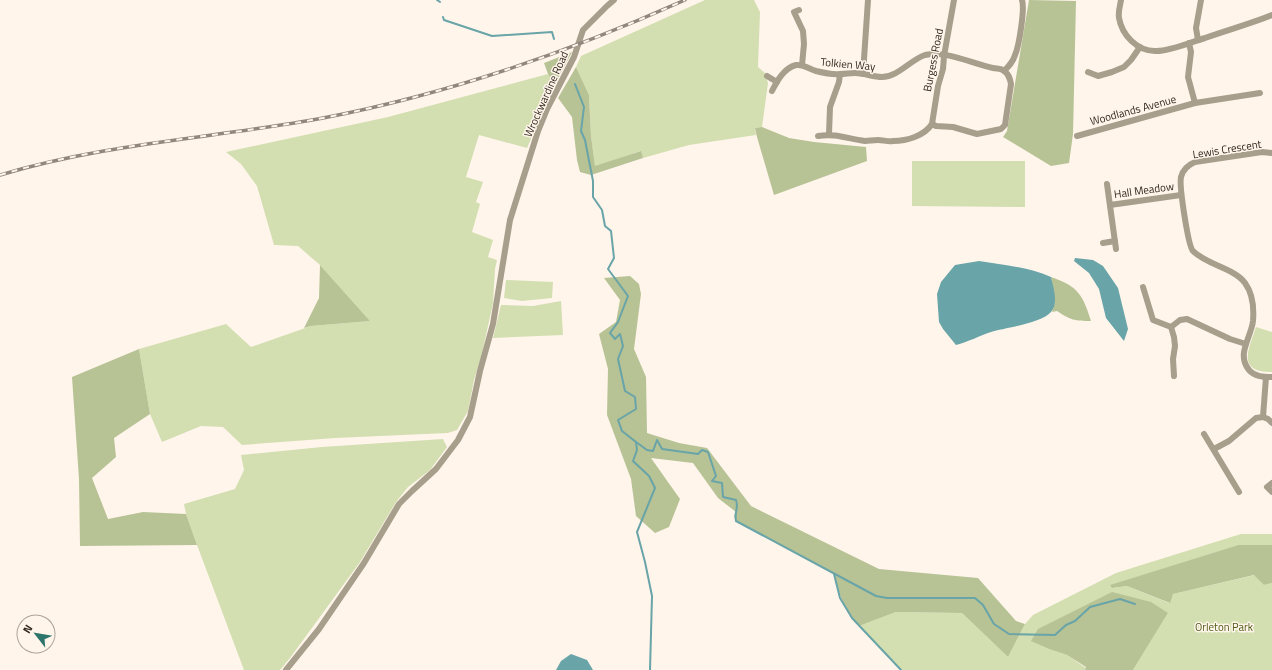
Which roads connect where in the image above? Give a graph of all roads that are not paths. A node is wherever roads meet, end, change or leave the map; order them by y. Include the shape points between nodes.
1 (614, 0) edge
2 (868, 0) edge
3 (954, 0) edge
4 (1022, 0) edge
5 (1121, 0) edge
6 (1201, 0) edge
7 (799, 10) dead end
8 (1272, 15) edge
9 (1198, 40) junction
10 (1189, 43) junction
11 (1140, 47) junction
12 (944, 56) junction
13 (802, 65) junction
14 (1004, 71) junction
15 (1088, 72) dead end
16 (840, 74) junction
17 (863, 74) junction
18 (767, 76) dead end
19 (777, 82) junction
20 (772, 91) dead end
21 (1260, 93) dead end
22 (1195, 103) junction
23 (932, 124) junction
24 (829, 134) junction
25 (818, 136) dead end
26 (1077, 136) dead end
27 (1272, 153) edge
28 (1107, 184) dead end
29 (1181, 195) junction
30 (1110, 205) junction
31 (1115, 241) junction
32 (1103, 243) dead end
33 (1116, 249) dead end
34 (1142, 287) dead end
35 (1171, 327) junction
36 (1246, 344) junction
37 (1174, 376) dead end
38 (1269, 377) edge
39 (1263, 417) junction
40 (1272, 423) edge
41 (1204, 434) dead end
42 (1214, 449) junction
43 (1239, 492) dead end
44 (286, 670) edge

1 - 44 street, Wrockwardine Road via 583,30 574,57 538,130 510,220 493,324 470,417 436,469 399,504 364,563 319,629
2 - 17 street
3 - 12 street, Burgess Road
4 - 14 street via 1016,55
5 - 11 street via 1119,18 1122,27 1131,41
6 - 9 street via 1196,28
7 - 13 street via 794,12 803,31
8 - 9 street
9 - 10 street
10 - 11 street via 1155,51
10 - 22 street via 1191,52 1188,77
11 - 15 street via 1124,68 1098,76
12 - 14 street, Tolkien Way
12 - 17 street, Tolkien Way via 934,54 920,57 895,74 884,77
12 - 23 street, Burgess Road
13 - 16 street, Tolkien Way via 823,73
13 - 19 street via 784,72
14 - 23 street via 1011,84 1005,125 1001,129 977,134
16 - 17 street, Tolkien Way
16 - 24 street via 830,107
18 - 19 street
19 - 20 street
21 - 22 street, Woodlands Avenue
22 - 26 street, Woodlands Avenue
23 - 24 street via 922,134 892,142 866,141
24 - 25 street
27 - 29 street, Lewis Crescent via 1262,152 1188,165 1180,179
28 - 30 street, Hall Meadow
29 - 30 street, Hall Meadow
29 - 36 street, Lewis Crescent via 1191,248 1200,257 1239,277 1246,284 1254,308 1253,323
30 - 31 street, Hall Meadow
31 - 32 street
31 - 33 street, Hall Meadow
34 - 35 street via 1153,320
35 - 36 street via 1180,320 1187,319
35 - 37 street via 1175,346
36 - 38 street, Lewis Crescent via 1243,356 1247,367 1256,375
38 - 39 street
39 - 40 street
39 - 42 street via 1256,418 1229,441
41 - 42 street
42 - 43 street

